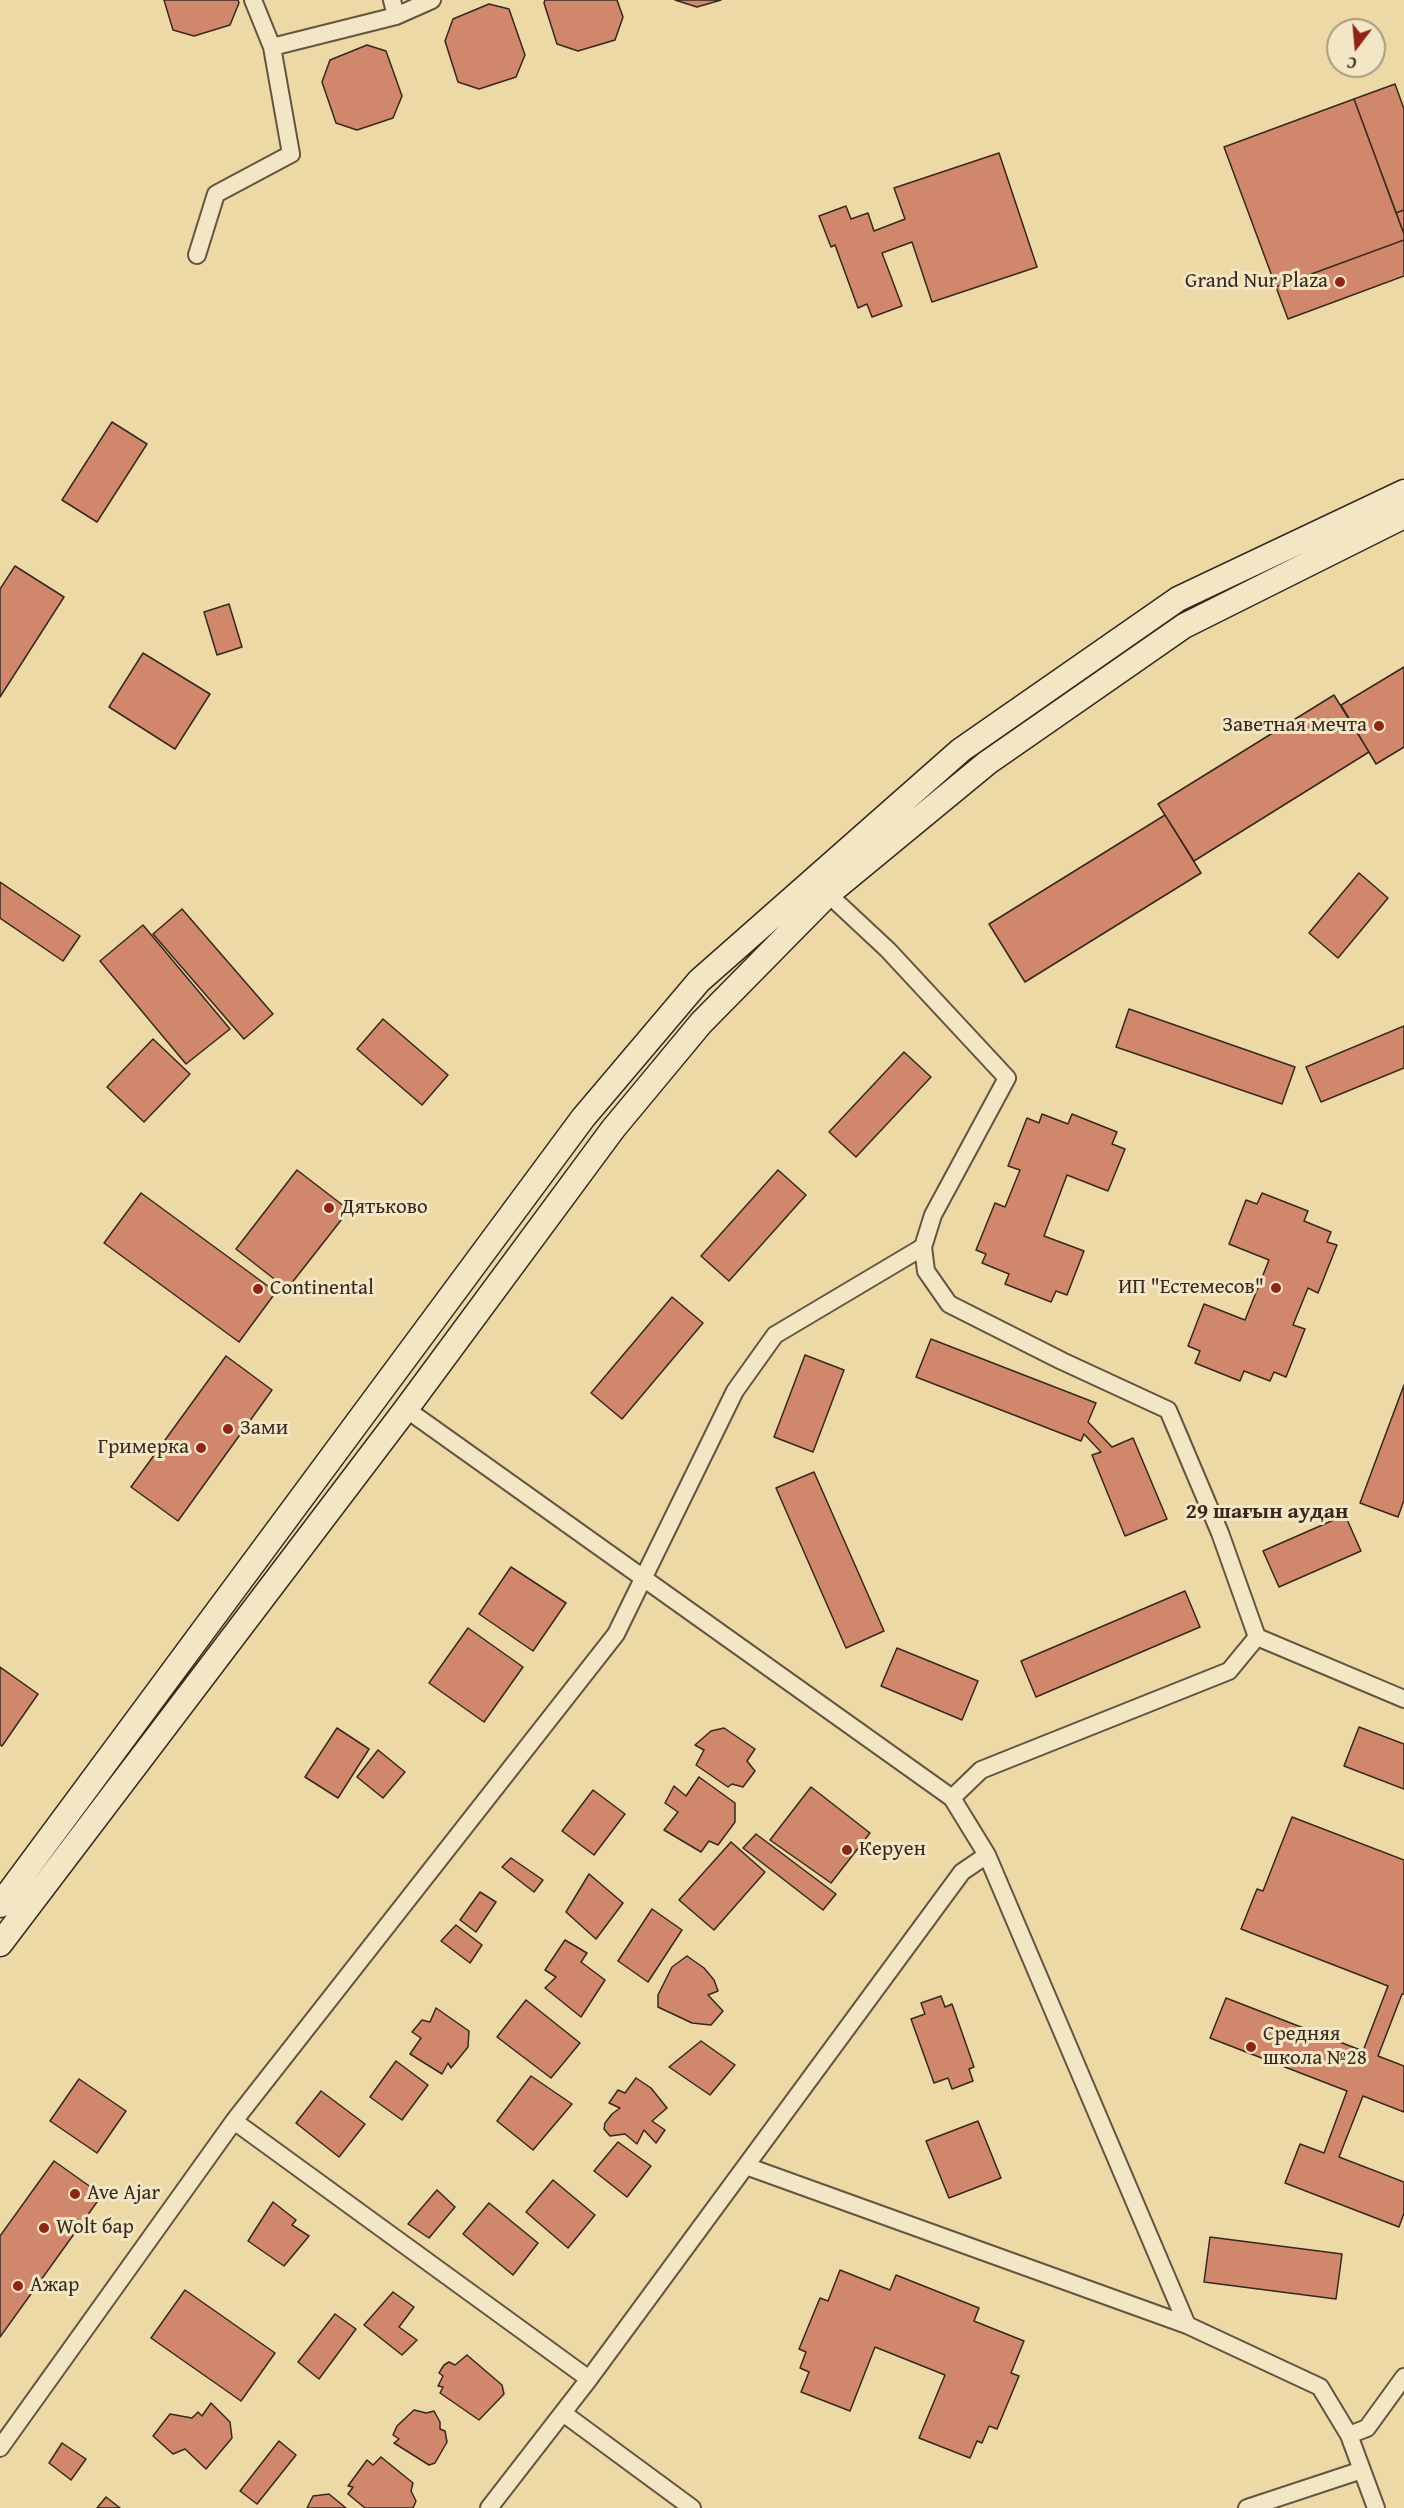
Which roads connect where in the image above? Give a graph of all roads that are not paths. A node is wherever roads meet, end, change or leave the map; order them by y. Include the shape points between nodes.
1 (254, 0) edge
2 (432, 0) edge
3 (394, 8) edge
4 (272, 47) junction
5 (197, 255) dead end
6 (1404, 492) edge
7 (1404, 516) edge
8 (821, 887) junction
9 (923, 1247) junction
10 (380, 1392) junction
11 (406, 1409) junction
12 (645, 1578) junction
13 (1257, 1636) junction
14 (1404, 1699) edge
15 (952, 1798) junction
16 (987, 1855) junction
17 (0, 1905) edge
18 (0, 1944) edge
19 (234, 2121) junction
20 (746, 2166) junction
21 (1187, 2325) junction
22 (1404, 2377) edge
23 (589, 2379) junction
24 (563, 2413) junction
25 (1348, 2435) junction
26 (0, 2448) edge
27 (1362, 2470) junction
28 (489, 2508) edge
29 (692, 2508) edge
30 (1247, 2508) edge
31 (1376, 2508) edge

1 - 4 street
2 - 3 street
3 - 4 street
4 - 5 street via 291,154 216,194
6 - 8 main road via 1178,600 961,750
7 - 8 main road via 1184,626 987,763
8 - 9 street via 888,950 1007,1078 933,1215
8 - 10 main road via 699,981 679,1003 583,1118
8 - 11 main road via 613,1129
9 - 12 street via 775,1335 735,1391
9 - 13 street via 926,1271 949,1304 1168,1410 1220,1533
10 - 11 main road
10 - 17 main road
11 - 12 street
11 - 18 main road
12 - 15 street
12 - 19 street via 616,1634
13 - 14 street
13 - 15 street via 1229,1671 981,1770
15 - 16 street
16 - 20 street via 962,1872
16 - 21 street
19 - 23 street
19 - 26 street
20 - 21 street
20 - 23 street
21 - 25 street via 1320,2387
22 - 25 street via 1367,2428
23 - 24 street
24 - 28 street
24 - 29 street
25 - 27 street
27 - 30 street
27 - 31 street

